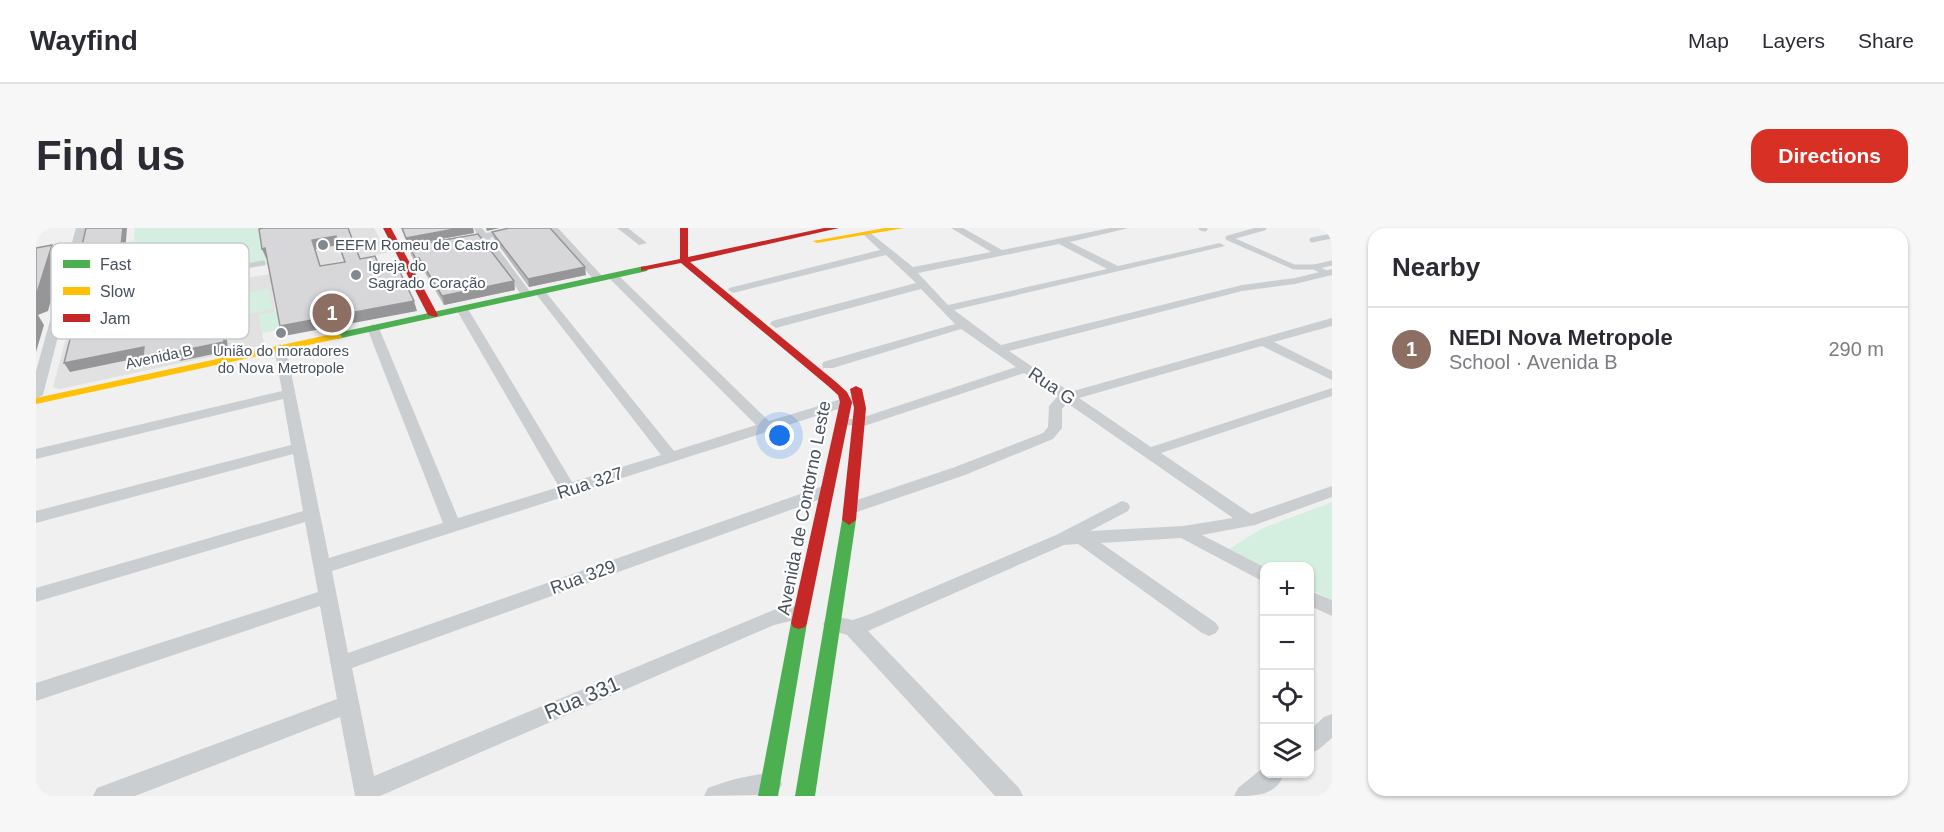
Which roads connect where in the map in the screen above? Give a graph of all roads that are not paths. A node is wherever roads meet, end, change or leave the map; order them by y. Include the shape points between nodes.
1 (81, 228) edge
2 (387, 228) edge
3 (527, 228) edge
4 (553, 228) edge
5 (622, 228) edge
6 (684, 228) edge
7 (835, 228) edge
8 (900, 228) edge
9 (956, 228) edge
10 (1124, 228) edge
11 (1264, 228) edge
12 (1326, 228) edge
13 (1332, 230) edge
14 (863, 231) edge
15 (480, 232) edge
16 (1332, 236) edge
17 (697, 239) dead end
18 (1312, 240) dead end
19 (1061, 241) junction
20 (452, 242) edge
21 (75, 243) edge
22 (642, 243) dead end
23 (1220, 246) dead end
24 (888, 252) junction
25 (1000, 254) junction
26 (689, 261) junction
27 (263, 263) edge
28 (249, 265) edge
29 (1314, 267) junction
30 (1116, 269) junction
31 (1330, 269) edge
32 (912, 272) junction
33 (614, 276) junction
34 (599, 279) junction
35 (923, 285) junction
36 (732, 290) junction
37 (533, 293) junction
38 (462, 309) junction
39 (945, 309) junction
40 (433, 315) junction
41 (51, 322) edge
42 (1332, 322) edge
43 (776, 324) junction
44 (963, 326) junction
45 (373, 328) junction
46 (1262, 341) junction
47 (280, 348) junction
48 (998, 350) junction
49 (828, 365) junction
50 (1026, 368) junction
51 (1332, 376) edge
52 (1332, 392) edge
53 (288, 394) junction
54 (36, 395) edge
55 (1067, 397) junction
56 (36, 400) edge
57 (853, 400) junction
58 (841, 421) junction
59 (859, 423) junction
60 (766, 427) junction
61 (299, 448) junction
62 (1150, 452) junction
63 (36, 454) edge
64 (671, 457) junction
65 (569, 490) junction
66 (826, 491) junction
67 (1332, 491) edge
68 (1122, 507) dead end
69 (851, 508) junction
70 (311, 514) junction
71 (36, 517) edge
72 (1249, 521) junction
73 (452, 525) junction
74 (1183, 532) junction
75 (1062, 539) junction
76 (1083, 539) junction
77 (322, 567) junction
78 (1260, 573) edge
79 (36, 595) edge
80 (327, 596) junction
81 (1314, 600) edge
82 (1332, 609) edge
83 (801, 612) junction
84 (843, 626) junction
85 (1209, 628) dead end
86 (340, 663) junction
87 (36, 692) edge
88 (348, 704) junction
89 (1332, 724) edge
90 (1314, 740) edge
91 (1268, 778) edge
92 (769, 790) edge
93 (105, 796) edge
94 (716, 796) edge
95 (805, 796) edge
96 (1011, 796) edge
97 (1246, 796) edge

1 - 21 street
2 - 40 street via 405,251
3 - 15 street
4 - 34 street
5 - 22 street
6 - 26 street
7 - 26 street
8 - 14 street
9 - 25 street
10 - 19 street
11 - 29 lane via 1228,238 1294,267
12 - 13 lane
14 - 24 street, Rua G
14 - 26 street
15 - 20 street
15 - 37 street
16 - 18 lane
17 - 26 street
19 - 25 street
19 - 30 street
23 - 30 street
24 - 32 street, Rua G
24 - 36 street
25 - 32 street
26 - 33 street, Avenida B
26 - 36 street, Avenida de Contorno Leste
26 - 57 street, Avenida de Contorno Leste
27 - 28 lane
29 - 31 lane
29 - 31 lane
30 - 39 street
31 - 48 street via 1295,281 1242,288
32 - 35 street, Rua G
33 - 34 street, Avenida B
33 - 60 street
34 - 37 street, Avenida B
35 - 39 street, Rua G
35 - 43 street
36 - 43 street, Avenida de Contorno Leste
37 - 38 street, Avenida B
37 - 64 street
38 - 40 street, Avenida B
38 - 65 street
39 - 44 street, Rua G
40 - 45 street, Avenida B
41 - 54 street
42 - 46 street
43 - 49 street, Avenida de Contorno Leste
44 - 48 street, Rua G
44 - 49 street
45 - 47 street, Avenida B
45 - 73 street
46 - 51 street
46 - 55 street
47 - 53 street
47 - 56 street, Avenida B
48 - 50 street, Rua G
49 - 57 street, Avenida de Contorno Leste via 858,392
50 - 55 street, Rua G
50 - 59 street
52 - 62 street
53 - 61 street
53 - 63 street
55 - 62 street, Rua G
55 - 69 street via 1054,406 1054,428 1048,436
57 - 58 street, Avenida de Contorno Leste
57 - 59 street, Avenida de Contorno Leste via 861,408
57 - 60 street, Rua 327
58 - 59 street
58 - 66 street, Avenida de Contorno Leste
59 - 69 street, Avenida de Contorno Leste
60 - 64 street, Rua 327
61 - 70 street
61 - 71 street
62 - 72 street, Rua G
64 - 65 street, Rua 327
65 - 73 street, Rua 327
66 - 83 street, Avenida de Contorno Leste
66 - 86 street, Rua 329
67 - 72 street
68 - 75 street
69 - 84 street, Avenida de Contorno Leste
70 - 77 street
70 - 79 street
72 - 74 street
73 - 77 street, Rua 327
74 - 76 street
74 - 78 street
75 - 76 street
75 - 84 street
76 - 85 street
77 - 80 street
80 - 86 street
80 - 87 street
81 - 82 street
83 - 88 street, Rua 331 via 767,620 365,791
83 - 92 street, Avenida de Contorno Leste
84 - 95 street, Avenida de Contorno Leste
84 - 96 street
86 - 88 street
88 - 93 street
89 - 90 street
91 - 97 street
92 - 94 street via 744,787

